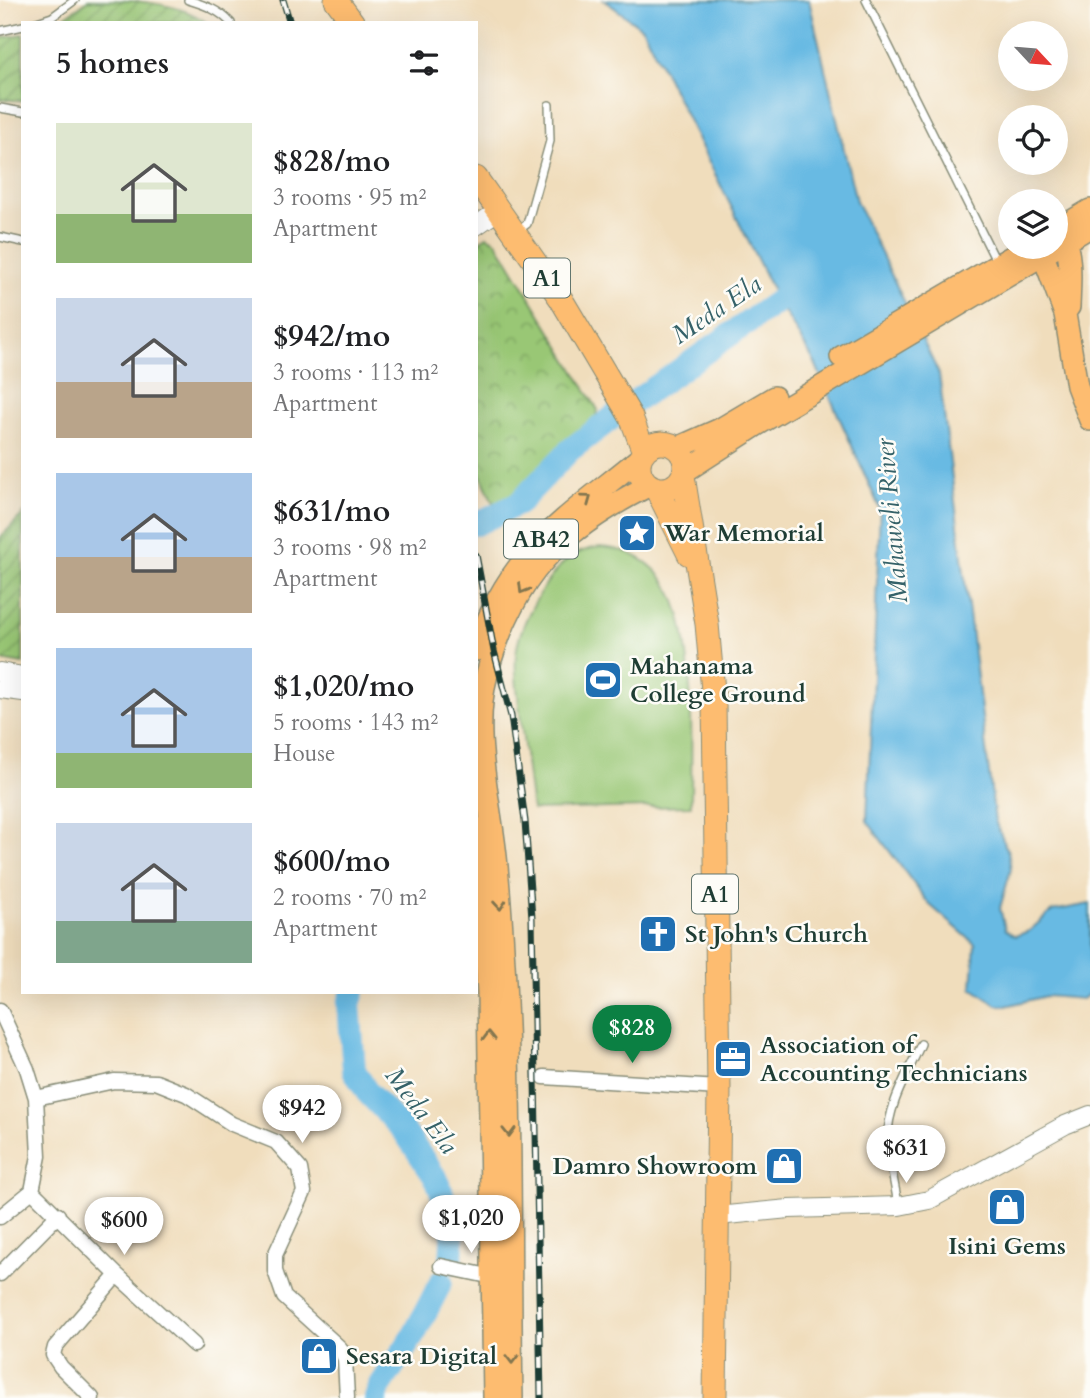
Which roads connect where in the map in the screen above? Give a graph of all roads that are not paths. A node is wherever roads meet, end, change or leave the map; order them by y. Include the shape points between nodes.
1 (75, 0) edge
2 (188, 0) edge
3 (336, 0) edge
4 (866, 0) edge
5 (40, 21) edge
6 (229, 21) edge
7 (352, 21) edge
8 (21, 26) edge
9 (0, 31) edge
10 (549, 105) dead end
11 (0, 108) edge
12 (21, 112) edge
13 (478, 181) edge
14 (499, 210) junction
15 (1090, 210) edge
16 (478, 225) edge
17 (1068, 227) edge
18 (1090, 228) edge
19 (516, 232) junction
20 (1068, 232) edge
21 (0, 237) edge
22 (21, 242) edge
23 (1068, 252) edge
24 (1021, 259) edge
25 (1042, 259) edge
26 (1001, 272) junction
27 (1069, 337) junction
28 (773, 407) junction
29 (631, 418) junction
30 (1090, 420) edge
31 (672, 446) junction
32 (643, 455) junction
33 (684, 474) junction
34 (653, 486) junction
35 (699, 573) junction
36 (478, 645) edge
37 (0, 672) edge
38 (21, 676) edge
39 (0, 689) edge
40 (21, 692) edge
41 (478, 845) edge
42 (0, 1010) edge
43 (921, 1044) dead end
44 (544, 1077) dead end
45 (719, 1088) junction
46 (36, 1098) junction
47 (1090, 1115) edge
48 (32, 1191) junction
49 (899, 1206) junction
50 (58, 1215) junction
51 (717, 1216) junction
52 (0, 1217) edge
53 (441, 1266) dead end
54 (0, 1274) edge
55 (117, 1275) junction
56 (493, 1277) junction
57 (194, 1345) dead end
58 (92, 1398) edge
59 (347, 1398) edge
60 (494, 1398) edge
61 (512, 1398) edge
62 (715, 1398) edge

1 - 5 lane
2 - 6 lane via 206,5
3 - 7 highway
4 - 26 lane
8 - 9 lane
10 - 19 lane via 550,141 527,224
11 - 12 lane
13 - 14 highway, A1
14 - 16 street
14 - 19 highway, A1
15 - 17 main road
18 - 20 main road
19 - 29 highway, A1
21 - 22 lane
23 - 27 main road
24 - 26 main road
25 - 27 main road via 1058,291
26 - 28 main road
27 - 30 main road via 1077,386
28 - 31 main road
28 - 33 main road
29 - 31 highway, A1
29 - 32 highway, A1
31 - 32 highway via 658,443
31 - 33 highway via 685,463
32 - 34 highway via 643,477
36 -> 32 main road, AB42 via 497,599 529,552 555,525
33 - 34 highway via 671,487
33 - 35 highway, A1
34 - 35 highway, A1
34 -> 61 main road, AB42 via 584,522 546,555 504,625 486,676 481,741 499,890 507,1016
35 - 45 highway, A1 via 714,702
37 - 38 street
39 - 40 street
56 -> 41 main road via 488,992
42 - 46 street
43 - 49 lane via 894,1103 889,1126
44 - 45 street
45 - 51 highway, A1
46 - 48 street via 39,1156
46 - 59 street via 114,1081 156,1082 275,1142 300,1169 303,1192 275,1255 275,1271 284,1297 340,1349 345,1359
47 - 49 street via 929,1200
48 - 50 street
48 - 52 street
49 - 51 street
50 - 54 street
50 - 55 street
51 - 62 highway, A1
53 - 56 street
55 - 57 street
55 - 58 street via 53,1355
56 - 60 main road

